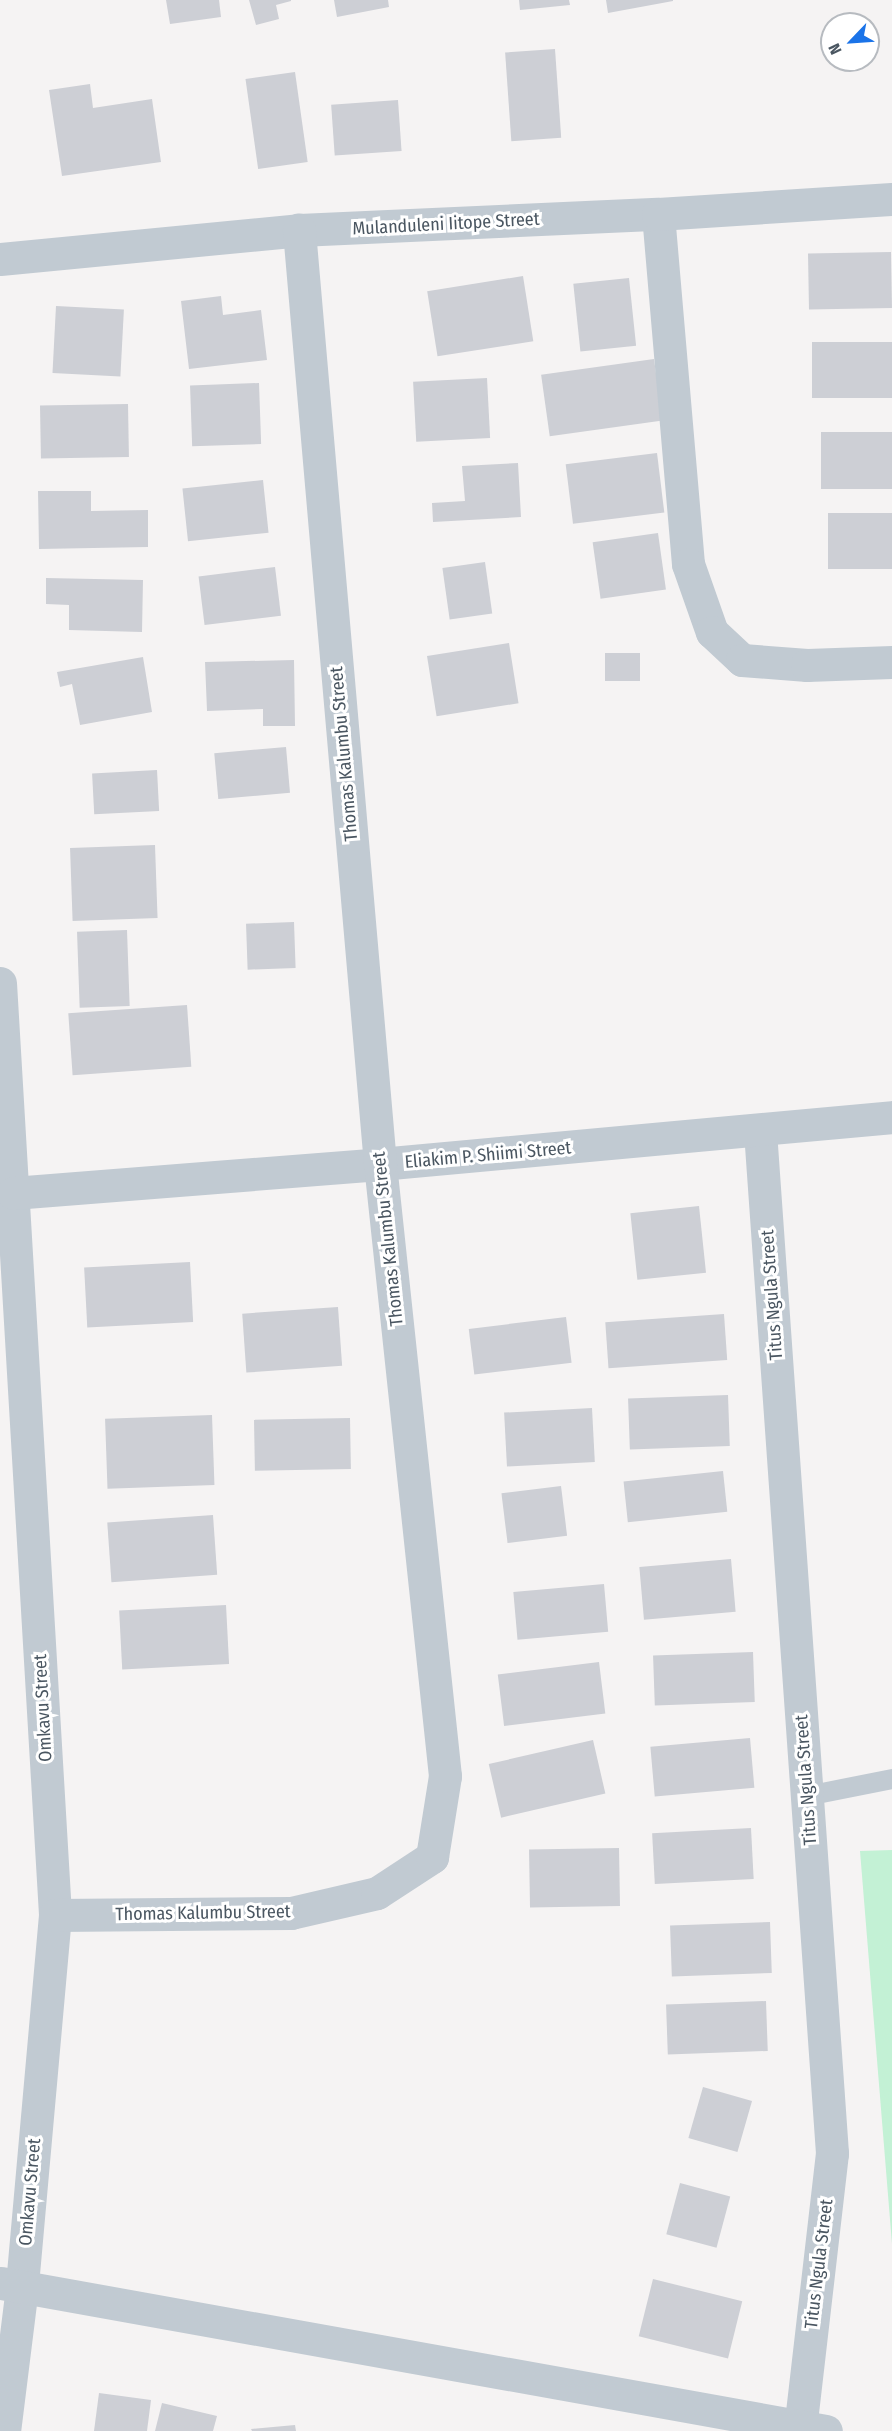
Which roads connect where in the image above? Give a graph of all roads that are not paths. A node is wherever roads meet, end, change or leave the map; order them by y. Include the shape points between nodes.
1 (892, 200) edge
2 (658, 214) junction
3 (299, 230) junction
4 (0, 260) edge
5 (892, 662) edge
6 (0, 983) edge
7 (892, 1117) edge
8 (760, 1131) junction
9 (380, 1164) junction
10 (13, 1193) junction
11 (892, 1779) edge
12 (807, 1796) junction
13 (55, 1915) junction
14 (11, 2285) edge
15 (813, 2429) edge
16 (4, 2431) edge

1 - 2 street, Mulanduleni Iitope Street
2 - 3 street, Mulanduleni Iitope Street
2 - 5 street via 688,564 712,632 742,660 807,665
3 - 4 street, Mulanduleni Iitope Street
3 - 9 street, Thomas Kalumbu Street
6 - 10 street, Omkavu Street
7 - 8 street, Eliakim P. Shiimi Street
8 - 9 street, Eliakim P. Shiimi Street
8 - 12 street, Titus Ngula Street
9 - 10 street, Eliakim P. Shiimi Street
9 - 13 street, Thomas Kalumbu Street via 445,1776 432,1857 377,1893 291,1913
10 - 13 street, Omkavu Street
11 - 12 lane
12 - 15 street, Titus Ngula Street via 832,2153
13 - 14 street, Omkavu Street
14 - 15 street
14 - 16 street, Omkavu Street

